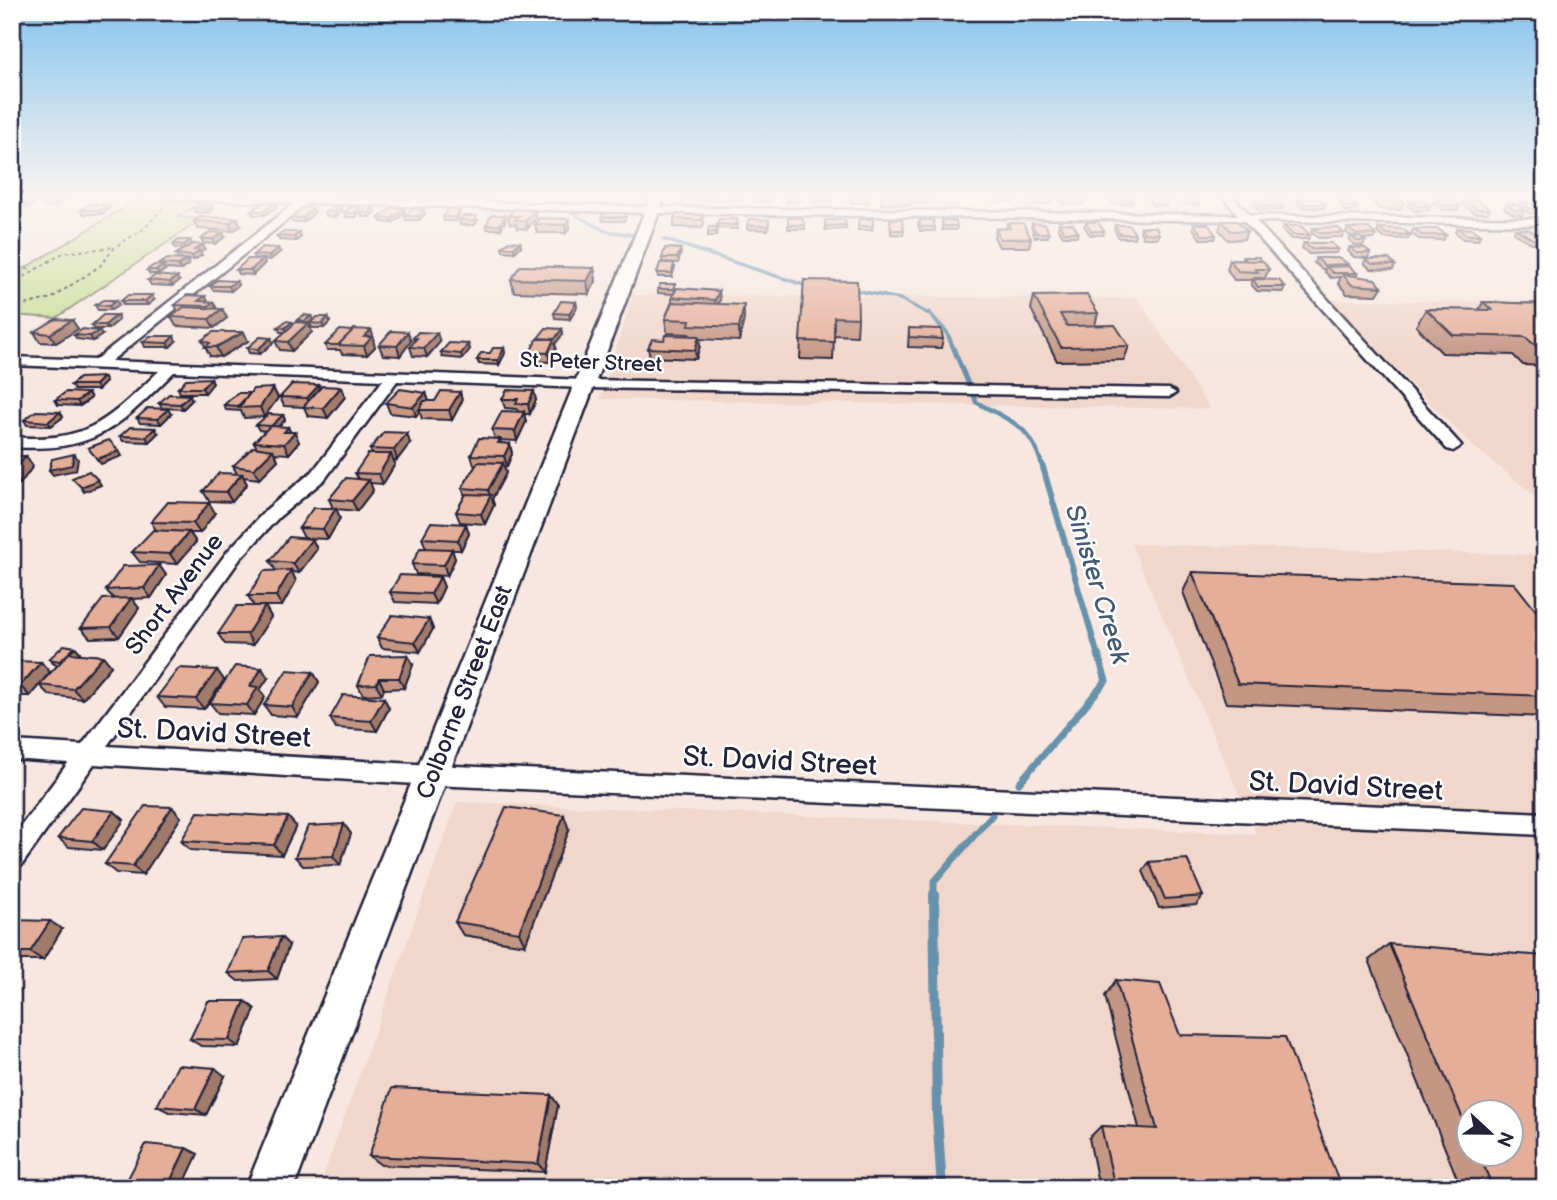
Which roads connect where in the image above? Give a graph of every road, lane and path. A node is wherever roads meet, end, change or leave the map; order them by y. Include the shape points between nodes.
1 (72, 252) edge
2 (111, 252) edge
3 (239, 252) edge
4 (636, 252) edge
5 (1277, 252) edge
6 (12, 268) edge
7 (34, 269) junction
8 (12, 284) edge
9 (12, 308) edge
10 (12, 361) edge
11 (97, 365) junction
12 (171, 367) junction
13 (393, 376) junction
14 (585, 384) junction
15 (1169, 393) dead end
16 (12, 442) edge
17 (1453, 446) dead end
18 (12, 750) edge
19 (88, 755) junction
20 (432, 775) junction
21 (1545, 824) edge
22 (12, 858) edge
23 (270, 1188) edge

1 - 7 path
2 - 9 path via 100,266 51,298
3 - 11 street
4 - 14 main road, Colborne Street East
5 - 17 street
6 - 7 path
7 - 8 path
10 - 11 street, St. Peter Street
11 - 12 street, St. Peter Street
12 - 13 street, St. Peter Street
12 - 16 street via 89,436 44,444
13 - 14 street, St. Peter Street
13 - 19 street, Short Avenue via 319,475 273,513 234,555
14 - 15 street, St. Peter Street
14 - 20 main road, Colborne Street East
18 - 19 street, St. David Street
19 - 20 street, St. David Street
19 - 22 street, Short Avenue
20 - 21 street, St. David Street
20 - 23 main road, Colborne Street East

